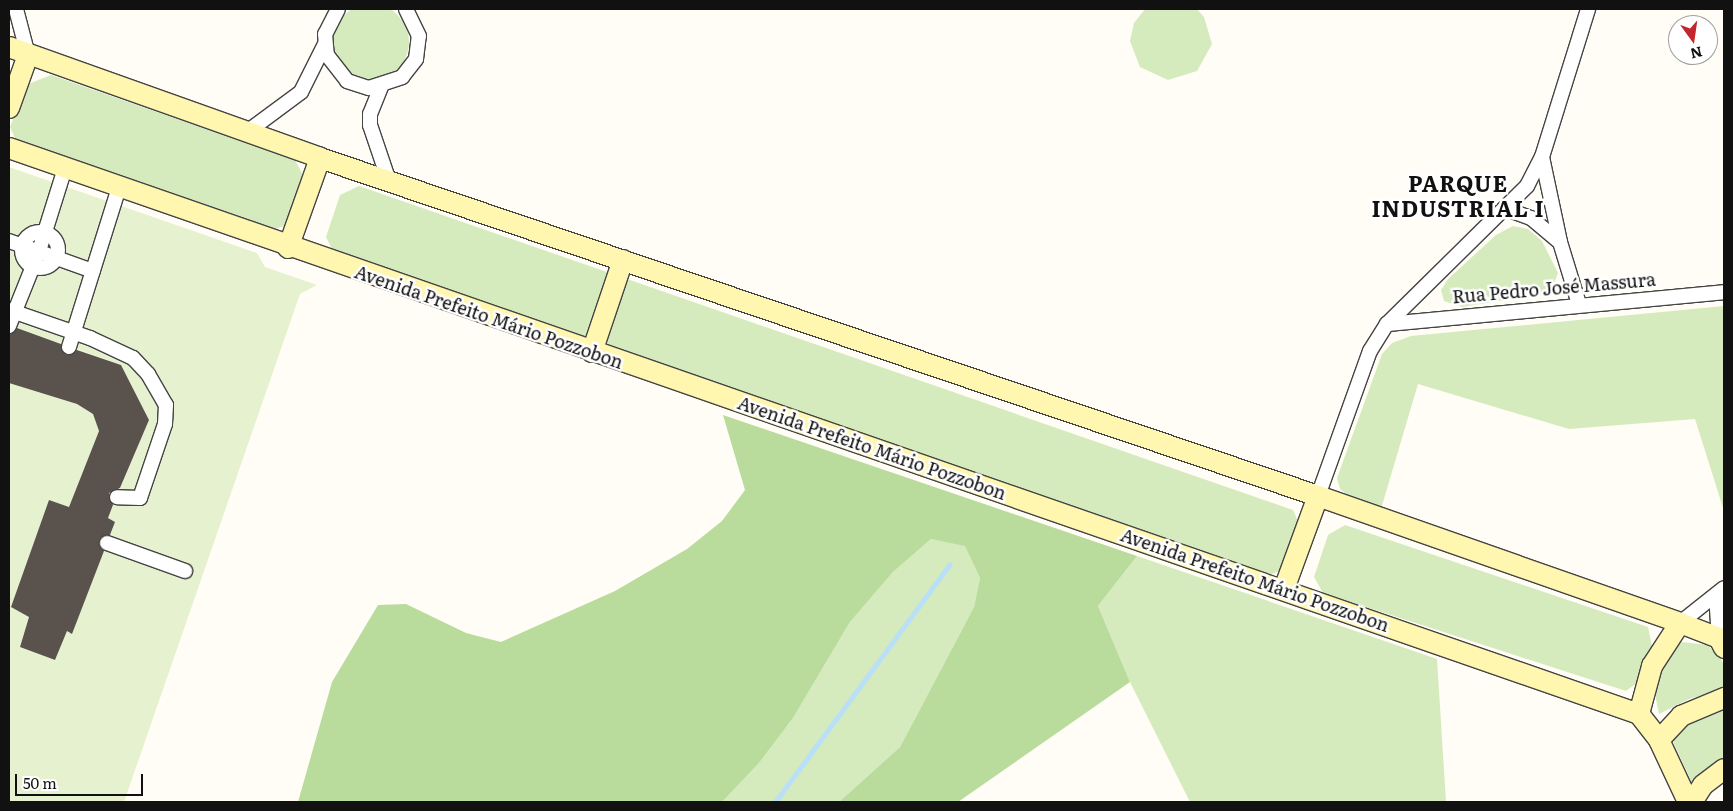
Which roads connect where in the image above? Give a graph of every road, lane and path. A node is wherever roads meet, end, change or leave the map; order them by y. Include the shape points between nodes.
1 (16, 9) edge
2 (338, 9) edge
3 (406, 9) edge
4 (1588, 9) edge
5 (325, 44) junction
6 (9, 47) edge
7 (28, 55) junction
8 (381, 87) junction
9 (9, 108) edge
10 (247, 132) junction
11 (10, 153) edge
12 (1542, 157) junction
13 (320, 158) junction
14 (66, 168) junction
15 (389, 181) junction
16 (119, 187) junction
17 (1506, 209) junction
18 (45, 233) junction
19 (9, 241) edge
20 (1560, 242) junction
21 (22, 246) junction
22 (288, 248) junction
23 (39, 251) junction
24 (57, 258) junction
25 (623, 260) junction
26 (33, 267) junction
27 (93, 271) junction
28 (1724, 292) edge
29 (1579, 304) junction
30 (12, 311) edge
31 (1387, 324) junction
32 (9, 326) edge
33 (71, 340) junction
34 (592, 352) junction
35 (1318, 496) junction
36 (117, 497) dead end
37 (107, 542) dead end
38 (184, 571) dead end
39 (1724, 588) edge
40 (1284, 590) junction
41 (1724, 596) edge
42 (1680, 623) junction
43 (1722, 643) edge
44 (1724, 698) edge
45 (1639, 714) junction
46 (1659, 740) junction
47 (1724, 770) edge
48 (1690, 802) edge

1 - 7 street
2 - 5 street via 328,24
3 - 8 street via 419,36 416,58 402,77
4 - 12 street
5 - 8 street via 331,65 347,81
5 - 10 street via 301,92
6 - 7 street
7 - 9 street
7 - 10 street
8 - 15 street via 370,114 370,125
10 - 13 street
11 - 14 street, Avenida Prefeito Mário Pozzobon
12 - 17 street via 1527,186
12 - 20 street
13 - 15 street
13 - 22 street
14 - 16 street, Avenida Prefeito Mário Pozzobon
14 - 18 street
15 - 25 street
16 - 22 street, Avenida Prefeito Mário Pozzobon
16 - 27 street
17 - 20 street via 1531,218
17 - 31 street
18 - 21 street via 31,234
18 - 23 street
18 - 24 street via 57,244
19 - 21 street
20 - 29 street
21 - 23 street
21 - 26 street via 23,258
22 - 34 street, Avenida Prefeito Mário Pozzobon
23 - 24 street
23 - 26 street
24 - 26 street via 46,268
24 - 27 street
25 - 34 street
25 - 35 street
26 - 30 street
27 - 33 street
28 - 29 street, Rua Pedro José Massura
29 - 31 street, Rua Pedro José Massura
30 - 32 street
30 - 33 street
31 - 35 street via 1370,351
33 - 36 street via 133,358 148,374 166,406 165,424 140,498
34 - 40 street, Avenida Prefeito Mário Pozzobon
35 - 40 street
35 - 42 street
37 - 38 street
39 - 42 street
40 - 45 street, Avenida Prefeito Mário Pozzobon
41 - 43 street via 1717,606
42 - 43 street
42 - 45 street via 1652,666
44 - 46 street via 1681,716
45 - 46 street
46 - 48 street
47 - 48 street via 1702,785

